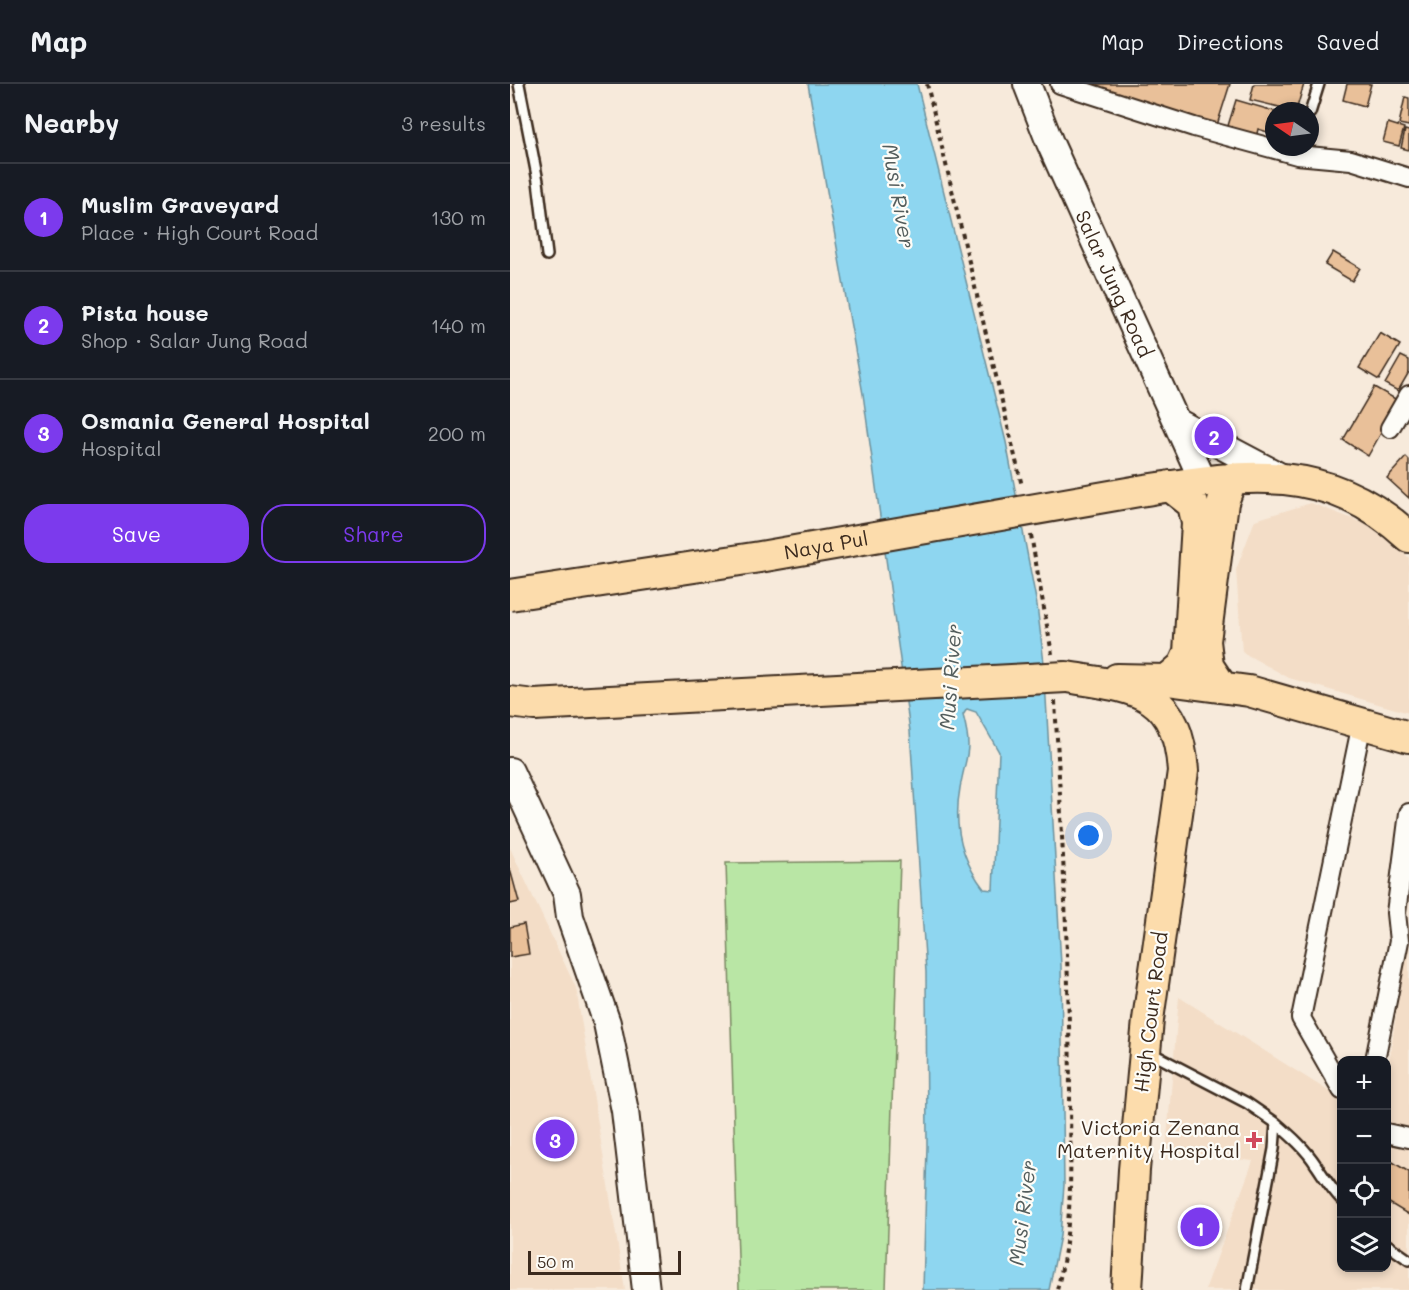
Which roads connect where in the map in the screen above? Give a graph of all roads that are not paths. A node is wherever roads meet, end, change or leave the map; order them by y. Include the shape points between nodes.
1 (519, 84) edge
2 (1027, 84) edge
3 (1060, 84) edge
4 (1319, 84) edge
5 (1313, 102) edge
6 (1265, 143) edge
7 (1319, 155) edge
8 (1409, 178) edge
9 (547, 255) dead end
10 (1409, 395) edge
11 (1177, 422) junction
12 (1390, 428) dead end
13 (1281, 477) junction
14 (1218, 479) junction
15 (1170, 486) junction
16 (1409, 537) edge
17 (510, 596) edge
18 (1066, 677) junction
19 (1167, 680) junction
20 (1222, 687) junction
21 (517, 706) edge
22 (1362, 723) junction
23 (1409, 737) edge
24 (510, 771) edge
25 (510, 804) edge
26 (1409, 813) edge
27 (570, 917) junction
28 (1145, 1050) junction
29 (1376, 1056) edge
30 (1337, 1083) edge
31 (1276, 1123) junction
32 (1391, 1134) edge
33 (1409, 1138) edge
34 (1337, 1196) edge
35 (1391, 1247) edge
36 (1409, 1260) edge
37 (646, 1290) edge
38 (1127, 1290) edge
39 (1247, 1290) edge

1 - 9 lane via 538,181
2 - 11 main road, Salar Jung Road
3 - 6 street via 1194,127
4 - 5 lane
7 - 8 street
10 - 12 street
11 - 13 main road
11 - 14 main road, Salar Jung Road
13 - 14 highway, Naya Pul
13 - 16 highway, Naya Pul via 1311,481 1341,493
14 - 15 highway, Naya Pul
14 - 20 highway via 1223,502 1205,641 1208,666
15 - 17 highway, Naya Pul, bridge
15 - 19 highway via 1192,504 1197,523 1189,653 1183,666
18 - 19 highway
18 - 21 highway, bridge
18 - 28 highway, High Court Road via 1134,690 1163,708 1177,734 1183,771
19 - 20 highway
20 - 22 highway
22 - 23 highway
22 - 30 street via 1301,1018
24 - 27 main road via 567,894
25 - 27 main road via 556,899
26 - 29 street via 1396,913 1399,941
27 - 37 main road via 607,1023 625,1111
28 - 31 lane via 1247,1103
28 - 38 highway, High Court Road
31 - 34 lane via 1300,1144
31 - 39 lane
32 - 33 street
35 - 36 lane

